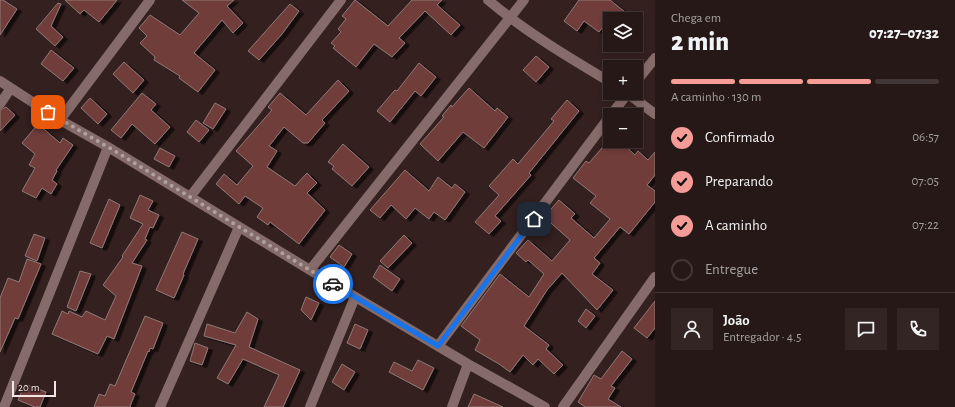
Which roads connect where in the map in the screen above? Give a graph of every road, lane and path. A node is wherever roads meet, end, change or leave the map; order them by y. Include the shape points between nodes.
1 (150, 0) edge
2 (341, 0) edge
3 (488, 0) edge
4 (524, 0) edge
5 (510, 18) junction
6 (655, 58) edge
7 (643, 73) edge
8 (603, 78) edge
9 (0, 80) edge
10 (10, 88) junction
11 (636, 100) edge
12 (0, 104) edge
13 (655, 114) edge
14 (60, 120) junction
15 (603, 127) edge
16 (108, 147) junction
17 (190, 197) junction
18 (239, 227) junction
19 (310, 270) junction
20 (655, 277) edge
21 (355, 297) junction
22 (438, 346) junction
23 (468, 364) junction
24 (4, 407) edge
25 (160, 407) edge
26 (310, 407) edge
27 (452, 407) edge
28 (546, 407) edge
29 (564, 407) edge

1 - 14 street
2 - 17 street
3 - 5 street
4 - 5 street
5 - 8 street
5 - 19 street
6 - 7 street
9 - 10 street
10 - 12 street
10 - 14 street
11 - 13 street
14 - 16 street
15 - 22 street
16 - 17 street
16 - 24 street
17 - 18 street
18 - 19 street
18 - 25 street
19 - 21 street
20 - 29 street
21 - 22 street
21 - 26 street
22 - 23 street
23 - 27 street
23 - 28 street

